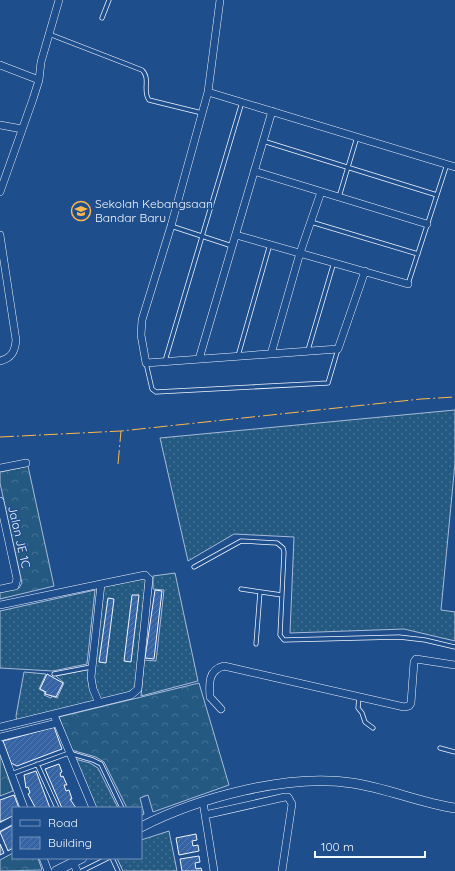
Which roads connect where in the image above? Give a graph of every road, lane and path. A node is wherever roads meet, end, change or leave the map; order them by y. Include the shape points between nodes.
1 (60, 0) edge
2 (109, 0) edge
3 (220, 0) edge
4 (102, 18) dead end
5 (48, 34) junction
6 (0, 66) edge
7 (39, 80) junction
8 (208, 92) junction
9 (242, 102) junction
10 (272, 111) junction
11 (203, 113) junction
12 (0, 125) edge
13 (22, 129) junction
14 (357, 137) junction
15 (263, 141) junction
16 (447, 164) junction
17 (348, 167) junction
18 (455, 167) edge
19 (254, 171) junction
20 (0, 192) edge
21 (321, 192) junction
22 (437, 195) junction
23 (339, 197) junction
24 (311, 222) junction
25 (427, 224) junction
26 (172, 226) junction
27 (0, 235) edge
28 (236, 235) junction
29 (202, 236) junction
30 (270, 244) junction
31 (232, 246) junction
32 (300, 253) junction
33 (418, 254) junction
34 (334, 262) junction
35 (364, 271) junction
36 (408, 284) joint
37 (338, 349) junction
38 (308, 352) junction
39 (271, 354) junction
40 (238, 356) junction
41 (199, 359) junction
42 (0, 361) edge
43 (165, 361) junction
44 (146, 362) junction
45 (26, 463) dead end
46 (0, 468) edge
47 (0, 501) edge
48 (194, 567) dead end
49 (101, 584) junction
50 (0, 589) edge
51 (241, 590) dead end
52 (260, 592) junction
53 (282, 594) junction
54 (0, 605) edge
55 (256, 644) dead end
56 (455, 647) edge
57 (455, 664) edge
58 (92, 666) junction
59 (54, 674) dead end
60 (359, 697) junction
61 (99, 703) junction
62 (221, 709) dead end
63 (54, 715) junction
64 (57, 723) junction
65 (0, 727) edge
66 (373, 728) dead end
67 (0, 736) edge
68 (0, 744) edge
69 (440, 748) dead end
70 (455, 752) edge
71 (69, 754) junction
72 (37, 764) junction
73 (11, 774) junction
74 (203, 802) junction
75 (24, 807) edge
76 (57, 807) edge
77 (93, 807) edge
78 (122, 807) edge
79 (455, 808) edge
80 (205, 815) junction
81 (12, 821) edge
82 (0, 827) edge
83 (142, 827) edge
84 (46, 859) edge
85 (106, 859) edge
86 (112, 859) edge
87 (77, 864) edge
88 (48, 871) edge
89 (56, 871) edge
90 (82, 871) edge
91 (118, 871) edge
92 (214, 871) edge
93 (282, 871) edge

1 - 5 street
2 - 4 lane
3 - 8 street
5 - 7 street
5 - 11 lane via 142,70 146,74 146,95 149,100
6 - 7 street
7 - 13 street
8 - 9 street
8 - 11 street
9 - 10 street
9 - 29 lane
10 - 14 street
10 - 15 street
11 - 26 street
12 - 13 street
13 - 20 street
14 - 16 street
14 - 17 lane
15 - 17 lane
15 - 19 street
16 - 18 street
16 - 22 lane
17 - 22 lane
17 - 23 lane
19 - 21 street
19 - 28 street
21 - 23 street
21 - 24 street
22 - 25 lane
23 - 25 street
24 - 32 street
24 - 33 lane
25 - 33 lane
26 - 29 lane
26 - 44 street via 142,320
27 - 42 street via 16,340 13,353
28 - 30 street
28 - 31 street
29 - 31 lane
29 - 43 lane
30 - 32 street
30 - 40 lane
31 - 41 street
32 - 34 street
32 - 39 street
33 - 36 lane
34 - 35 street
34 - 38 lane
35 - 36 street
35 - 37 street
37 - 38 street
37 - 44 lane via 328,383 156,392 152,390
38 - 39 street
39 - 40 street
40 - 41 street
41 - 43 street
43 - 44 street
45 - 46 street
47 - 50 street, Jalan JE 1C via 18,579 15,586
48 - 53 lane via 241,541 277,543 284,552
49 - 54 street
49 - 58 street
49 - 61 street via 145,575 149,579 138,689 131,695
51 - 52 lane
52 - 53 lane
52 - 55 lane
53 - 56 lane via 280,635 287,641 399,637
57 - 60 street via 416,659 411,703 407,707
58 - 59 lane
58 - 61 street via 92,683
60 - 62 street via 224,666 211,673 210,679 210,697
60 - 66 lane via 358,708 365,722
61 - 63 street
63 - 64 street
63 - 65 street
64 - 67 street
64 - 71 street
68 - 73 street
69 - 70 lane
71 - 72 lane
71 - 77 street
71 - 78 lane via 101,764
72 - 73 lane
72 - 76 lane
73 - 75 street
74 - 79 main road via 271,784 316,780 366,785
74 - 80 street
74 - 83 main road
80 - 92 street
80 - 93 street via 288,797 292,804
81 - 82 street
84 - 88 street
85 - 90 lane
86 - 91 lane
87 - 89 main road

